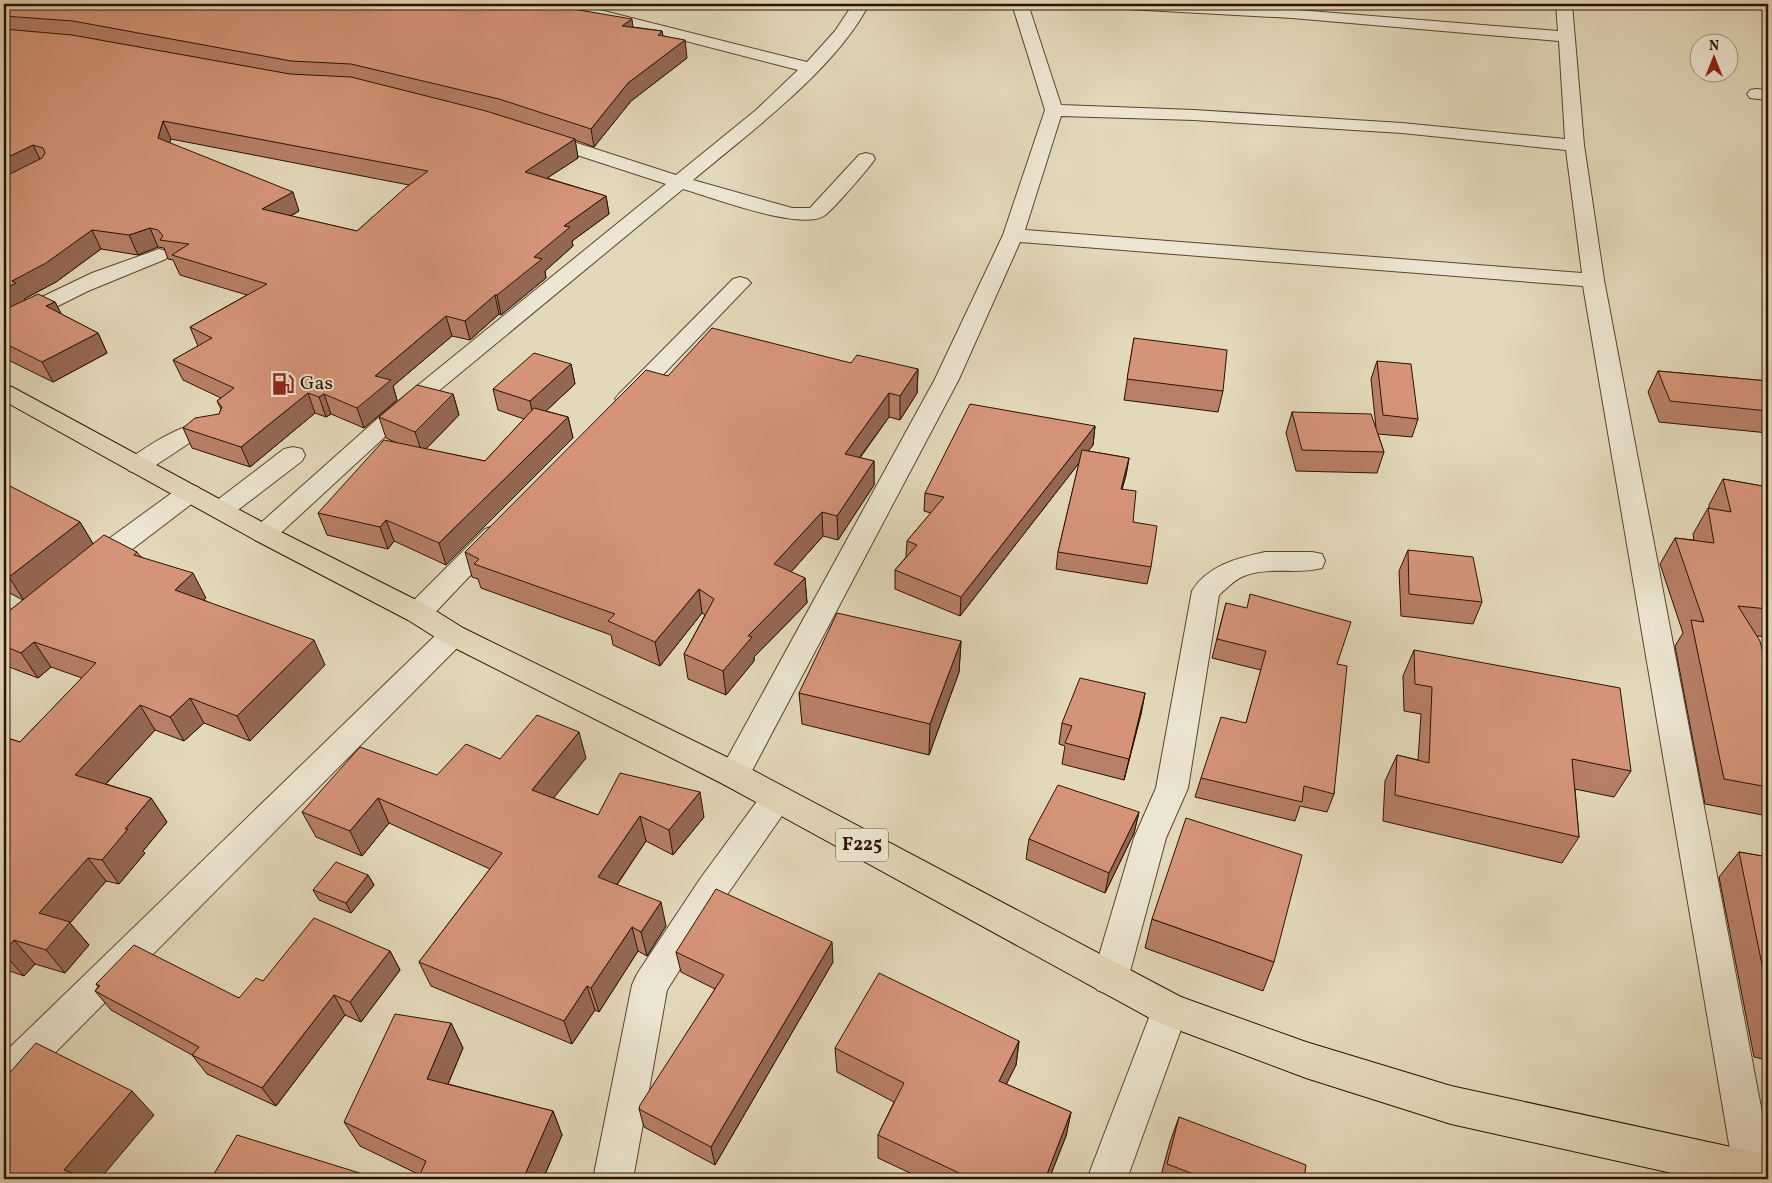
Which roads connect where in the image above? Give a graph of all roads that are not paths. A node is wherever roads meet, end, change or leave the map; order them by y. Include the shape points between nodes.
1 (559, 4) edge
2 (861, 4) edge
3 (1020, 4) edge
4 (1127, 4) edge
5 (1564, 4) edge
6 (1568, 37) junction
7 (809, 68) junction
8 (1054, 110) junction
9 (524, 132) edge
10 (1574, 145) junction
11 (866, 159) dead end
12 (680, 182) junction
13 (1013, 235) junction
14 (159, 254) dead end
15 (1593, 280) junction
16 (740, 283) dead end
17 (4, 324) edge
18 (4, 392) edge
19 (610, 416) edge
20 (217, 428) edge
21 (138, 465) junction
22 (333, 471) junction
23 (189, 493) junction
24 (221, 510) junction
25 (507, 522) edge
26 (264, 534) junction
27 (1312, 561) dead end
28 (71, 582) edge
29 (418, 613) junction
30 (453, 635) junction
31 (734, 775) junction
32 (776, 798) junction
33 (1110, 979) junction
34 (1170, 1010) junction
35 (4, 1078) edge
36 (1761, 1174) edge
37 (613, 1179) edge
38 (1107, 1179) edge

1 - 7 street
2 - 7 street via 852,20
3 - 8 street
4 - 6 street via 1335,16
5 - 6 street
6 - 10 street
7 - 12 street via 762,114
8 - 10 street via 1402,128
8 - 13 street
9 - 12 street
10 - 15 street
11 - 12 street via 817,212 805,215 791,214
12 - 22 street via 393,417
13 - 15 street
13 - 31 street via 947,379
14 - 17 street via 71,289
15 - 36 street
16 - 19 street
18 - 21 main road, F225
20 - 21 street via 204,427 192,431
21 - 23 main road, F225
22 - 24 street via 285,451
22 - 26 street
23 - 24 main road, F225
23 - 28 street
24 - 26 main road, F225
25 - 29 street
26 - 29 main road, F225
27 - 33 street via 1265,560 1233,569 1206,591 1172,788 1150,838
29 - 30 main road, F225
30 - 31 main road, F225
30 - 35 street
31 - 32 main road, F225
32 - 33 main road, F225
32 - 37 street via 650,985
33 - 34 main road, F225
34 - 36 main road, F225 via 1306,1060 1451,1105
34 - 38 street

